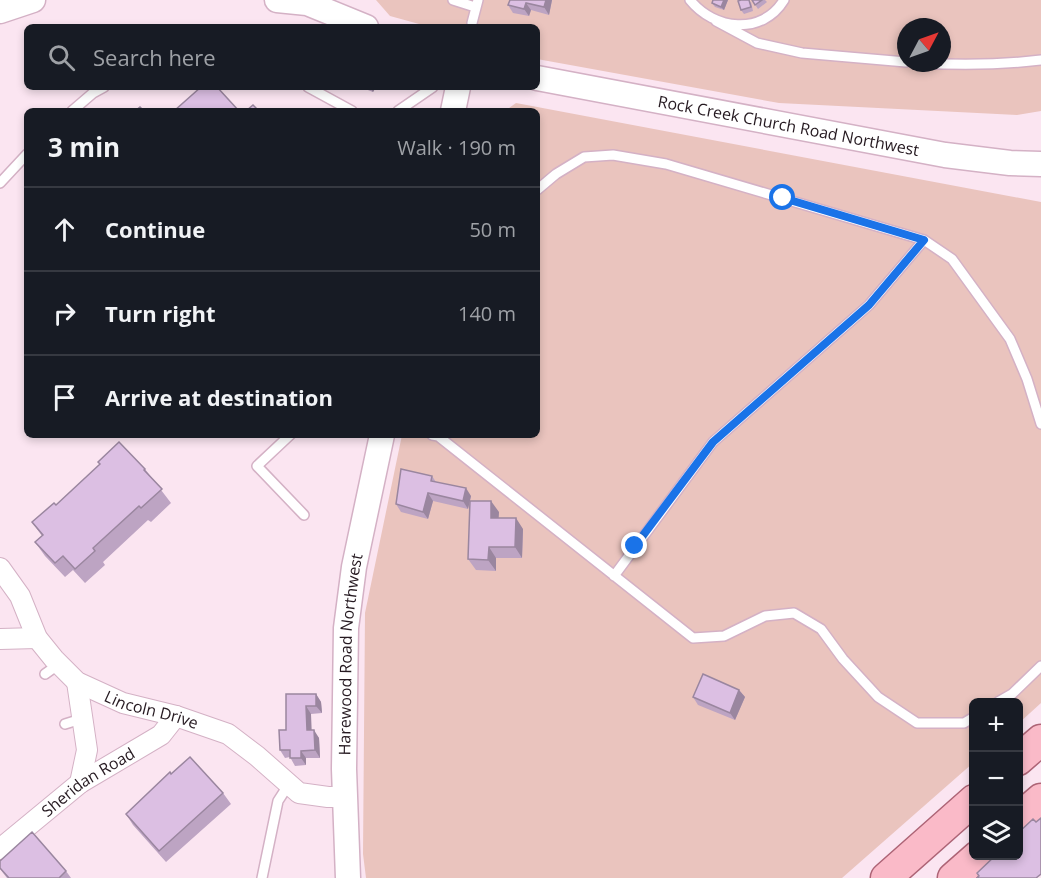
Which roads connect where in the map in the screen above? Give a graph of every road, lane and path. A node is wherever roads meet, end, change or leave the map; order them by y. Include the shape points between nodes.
1 (33, 0) edge
2 (277, 0) edge
3 (453, 0) edge
4 (690, 0) edge
5 (784, 0) edge
6 (308, 1) edge
7 (477, 3) edge
8 (0, 11) edge
9 (716, 21) junction
10 (472, 23) dead end
11 (359, 24) edge
12 (1041, 60) edge
13 (897, 61) edge
14 (951, 64) edge
15 (540, 79) edge
16 (98, 90) edge
17 (314, 90) edge
18 (429, 90) edge
19 (457, 90) edge
20 (76, 108) edge
21 (346, 108) edge
22 (402, 108) edge
23 (454, 108) edge
24 (24, 157) edge
25 (1041, 164) edge
26 (0, 183) edge
27 (540, 187) edge
28 (924, 240) junction
29 (1041, 424) edge
30 (287, 438) edge
31 (381, 438) edge
32 (439, 438) edge
33 (304, 515) dead end
34 (0, 568) edge
35 (614, 576) junction
36 (37, 638) junction
37 (0, 639) edge
38 (1041, 666) edge
39 (78, 682) junction
40 (1005, 698) edge
41 (176, 716) junction
42 (969, 720) edge
43 (1041, 740) edge
44 (1023, 756) edge
45 (80, 783) junction
46 (289, 784) junction
47 (344, 797) junction
48 (1041, 799) edge
49 (969, 804) edge
50 (1023, 815) edge
51 (0, 849) edge
52 (973, 860) edge
53 (262, 878) edge
54 (348, 878) edge
55 (886, 878) edge
56 (953, 878) edge

1 - 8 street
2 - 6 street
3 - 7 lane
4 - 9 lane via 705,16
5 - 9 lane via 772,14 759,21 735,25
6 - 11 street
7 - 10 lane
9 - 13 lane via 757,43 802,53
12 - 14 lane
15 - 25 street, Rock Creek Church Road Northwest via 945,155
16 - 20 lane
17 - 21 lane
18 - 22 lane
19 - 23 street
24 - 26 lane
27 - 28 lane via 584,157 613,155 666,164
28 - 29 lane via 952,259 1011,339
28 - 35 lane via 869,305 713,442
30 - 33 lane via 257,466
31 - 47 street, Harewood Road Northwest via 348,601
32 - 35 lane
34 - 36 street, Lincoln Drive via 20,596
35 - 42 lane via 693,638 724,636 765,616 794,614 821,629 878,697 918,723
36 - 37 street
36 - 39 street, Lincoln Drive via 52,669
38 - 40 lane
39 - 41 street, Lincoln Drive via 123,703
39 - 45 street via 73,722 87,750
41 - 45 street, Sheridan Road via 161,735
41 - 46 street, Lincoln Drive via 228,734
43 - 44 main road
45 - 51 street, Sheridan Road
46 - 47 street, Lincoln Drive via 299,793
46 - 53 lane via 278,801
47 - 54 street, Harewood Road Northwest
48 - 50 main road
49 - 55 main road
52 - 56 main road

